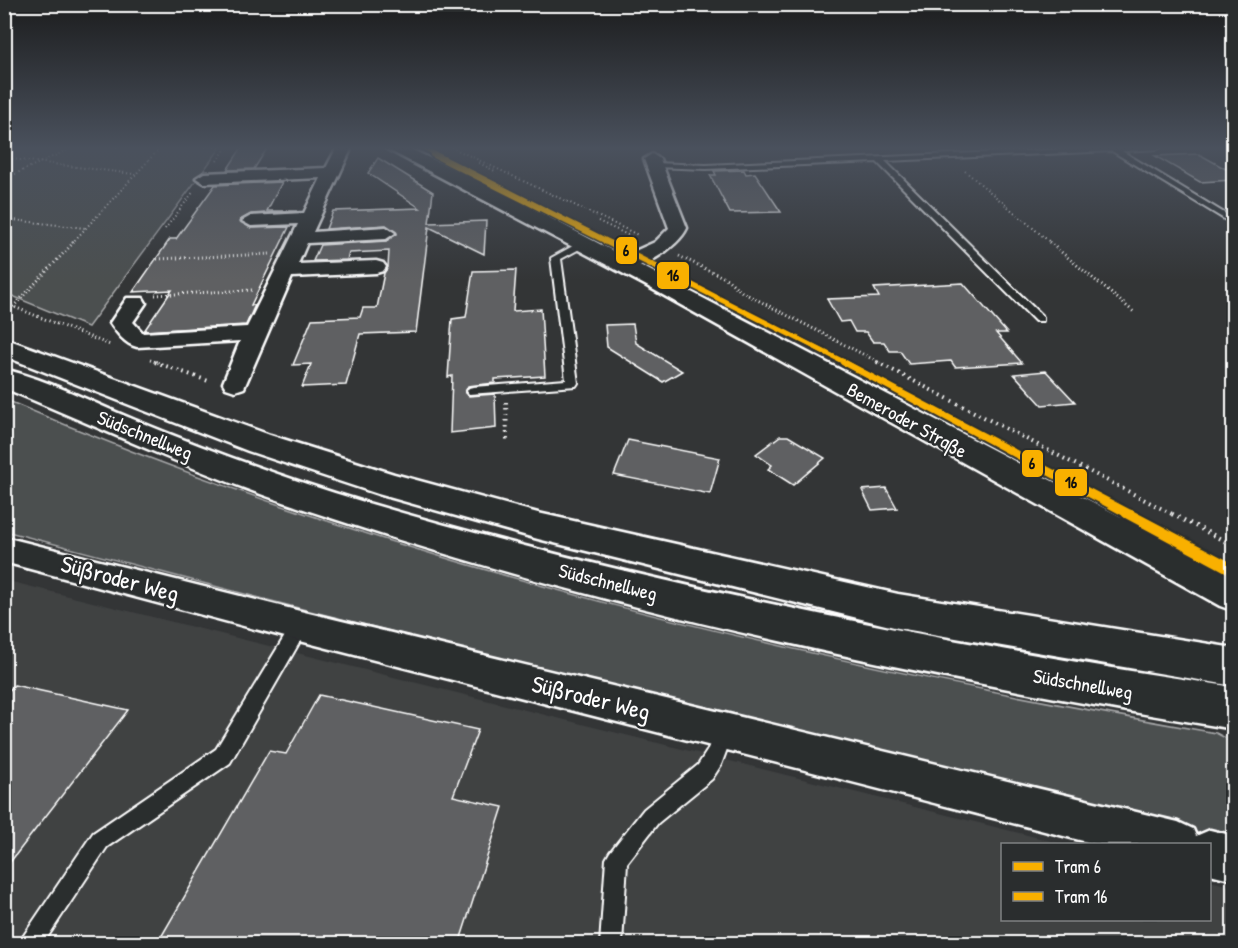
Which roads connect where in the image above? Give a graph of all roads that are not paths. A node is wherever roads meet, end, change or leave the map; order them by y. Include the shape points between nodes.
1 (322, 191) edge
2 (484, 191) edge
3 (665, 191) edge
4 (911, 191) edge
5 (1183, 191) edge
6 (310, 218) junction
7 (251, 221) dead end
8 (1233, 222) edge
9 (386, 233) dead end
10 (582, 244) junction
11 (289, 263) junction
12 (622, 264) junction
13 (376, 267) dead end
14 (135, 303) road end
15 (1039, 319) dead end
16 (255, 333) junction
17 (4, 346) edge
18 (4, 377) edge
19 (235, 383) dead end
20 (473, 391) dead end
21 (4, 549) edge
22 (1233, 595) edge
23 (300, 626) junction
24 (1233, 667) edge
25 (1233, 708) edge
26 (724, 732) junction
27 (1174, 843) edge
28 (1211, 852) edge
29 (1233, 858) edge
30 (29, 944) edge
31 (611, 944) edge

1 - 6 street
2 - 10 main road, Bemeroder Straße
3 - 12 street via 678,228 676,233 659,247
4 - 15 lane
5 - 8 lane
6 - 7 street
6 - 11 street
9 - 11 street
10 - 12 main road, Bemeroder Straße
10 - 20 lane via 556,258 572,383
11 - 13 street
11 - 16 street
12 - 22 main road, Bemeroder Straße
14 - 16 street via 121,323 137,340
16 - 19 street
17 - 24 main road, Südschnellweg via 259,443 538,526 898,611
18 - 25 main road, Südschnellweg via 231,470 363,515 519,559 900,649 1118,691
21 - 23 street, Süßroder Weg
23 - 26 street, Süßroder Weg
23 - 30 lane via 223,756 100,840
26 - 27 street, Süßroder Weg
26 - 31 lane via 705,772 651,816 617,859
28 - 29 street

